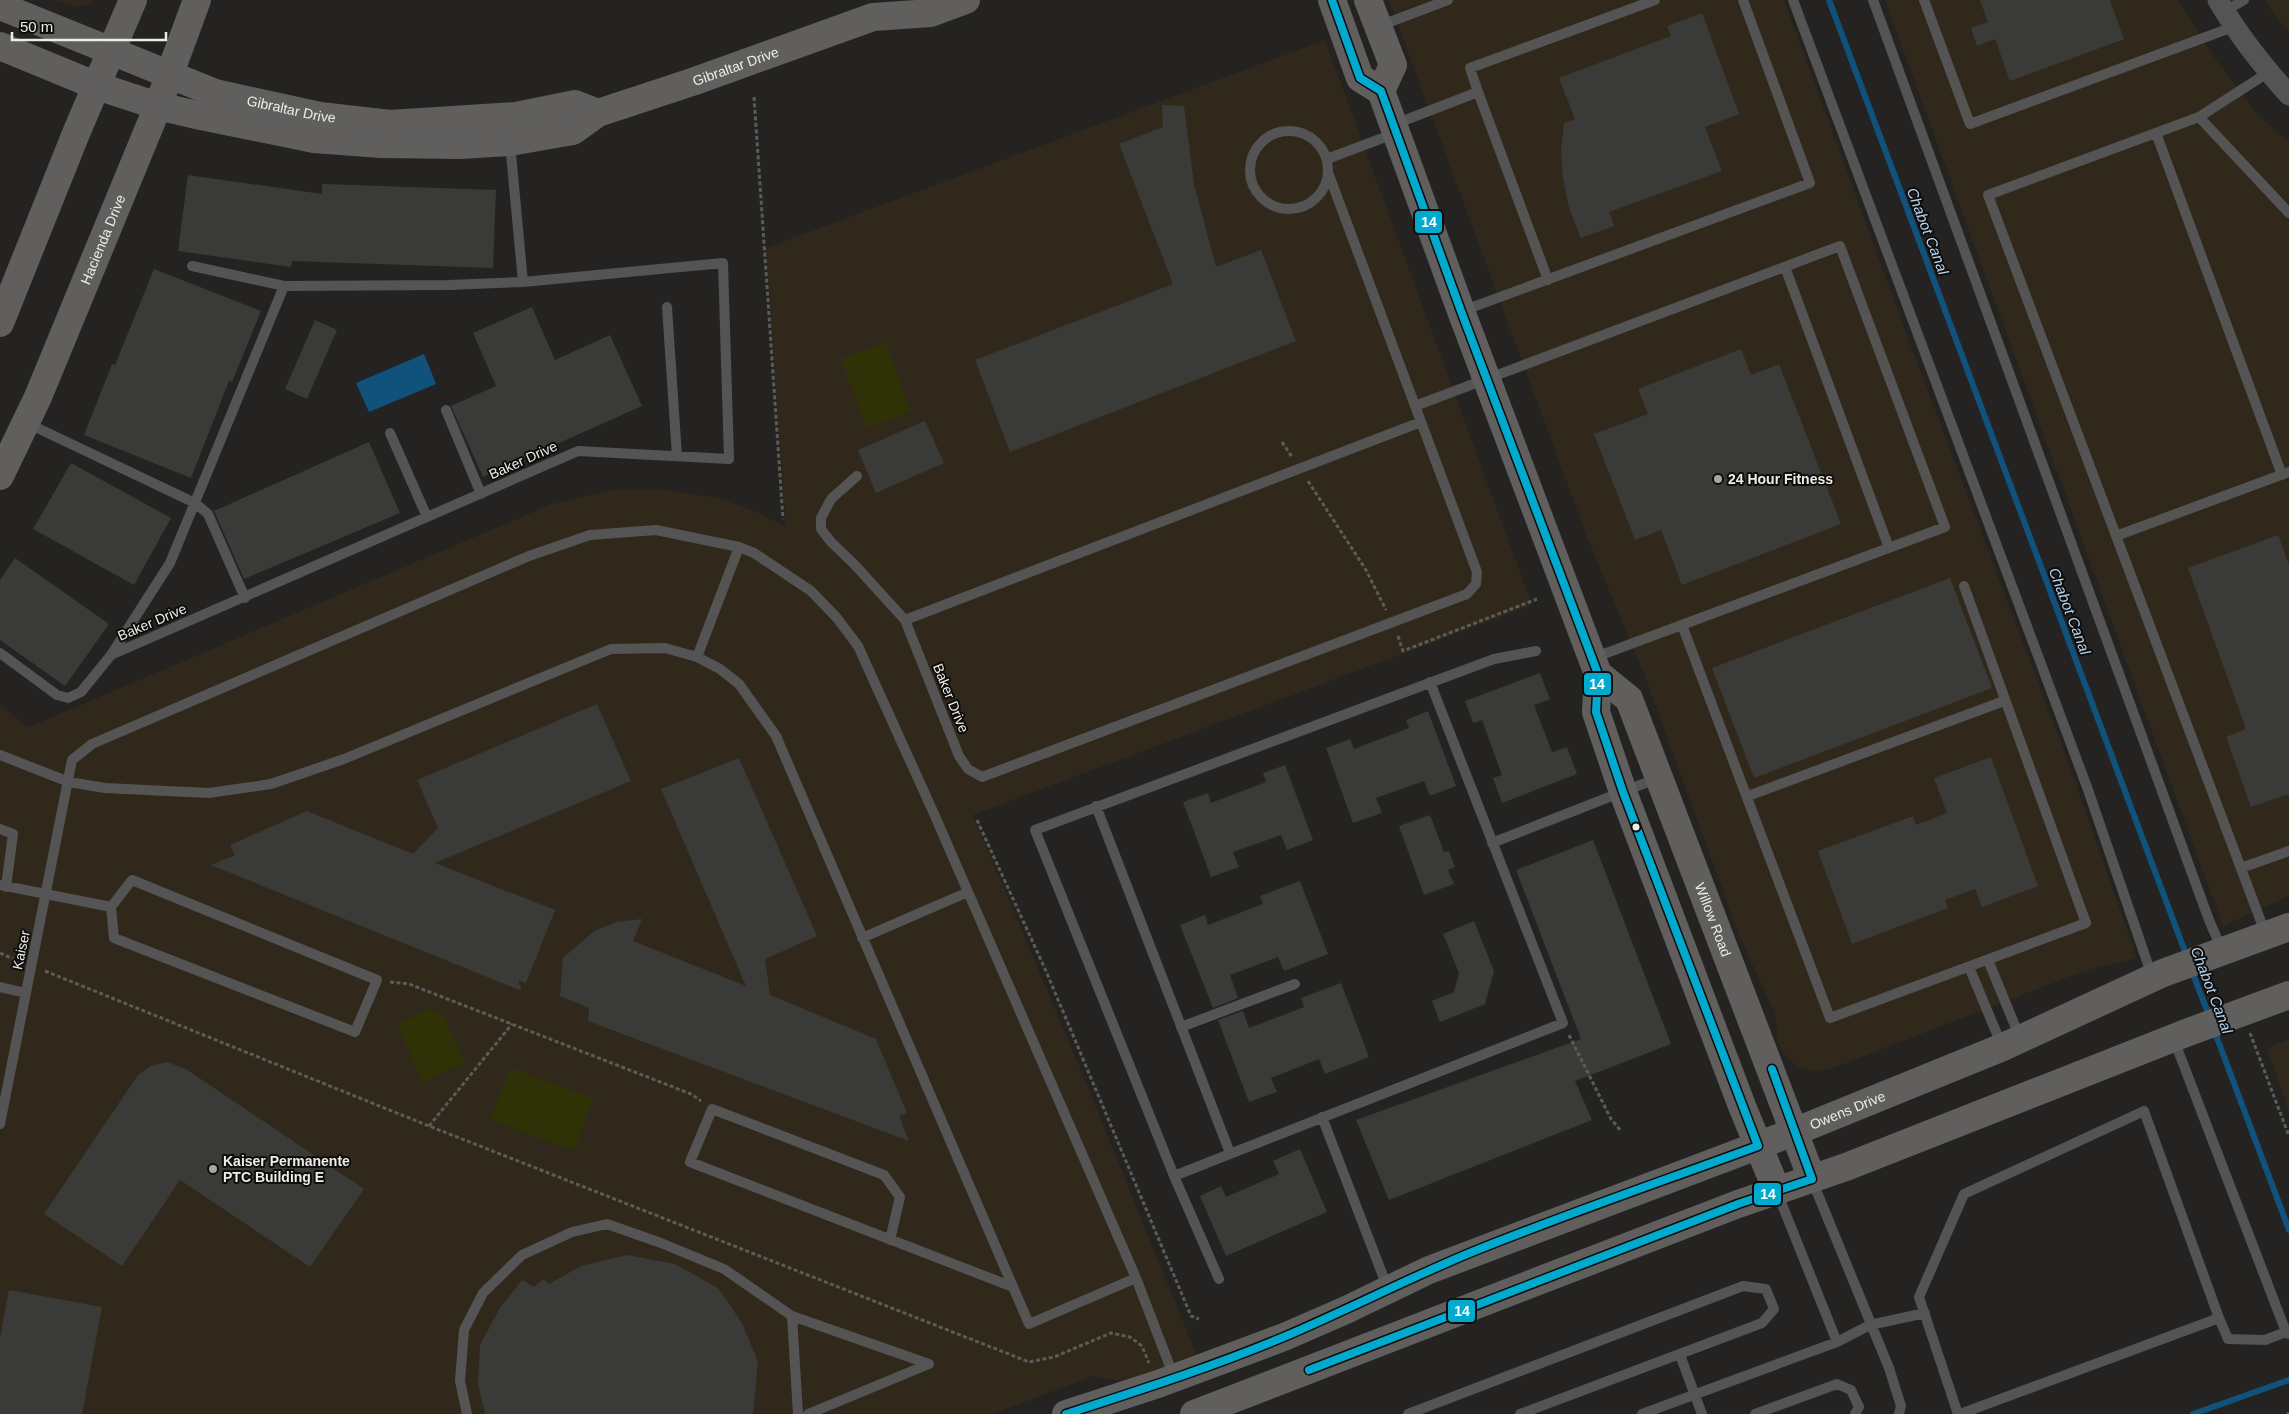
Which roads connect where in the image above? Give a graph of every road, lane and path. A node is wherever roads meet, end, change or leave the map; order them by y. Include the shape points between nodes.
1 (133, 0) edge
2 (197, 0) edge
3 (966, 0) edge
4 (1332, 0) edge
5 (1368, 0) edge
6 (1447, 0) edge
7 (1654, 0) edge
8 (1743, 0) edge
9 (1793, 0) edge
10 (1873, 0) edge
11 (1924, 0) edge
12 (2244, 0) edge
13 (0, 6) edge
14 (883, 8) edge
15 (2225, 13) edge
16 (1378, 26) junction
17 (0, 46) edge
18 (112, 52) junction
19 (2269, 72) junction
20 (170, 75) junction
21 (97, 86) junction
22 (1381, 91) junction
23 (1478, 92) junction
24 (2289, 95) edge
25 (754, 97) dead end
26 (158, 106) junction
27 (2199, 117) junction
28 (1396, 129) junction
29 (508, 130) junction
30 (2156, 132) junction
31 (1327, 159) junction
32 (1329, 175) junction
33 (2289, 213) edge
34 (192, 266) dead end
35 (1785, 267) junction
36 (1548, 280) junction
37 (523, 282) junction
38 (284, 286) junction
39 (667, 307) dead end
40 (1461, 311) junction
41 (0, 323) edge
42 (1486, 378) junction
43 (1415, 406) junction
44 (446, 410) dead end
45 (26, 422) junction
46 (1421, 422) junction
47 (390, 434) dead end
48 (1282, 442) dead end
49 (677, 456) junction
50 (1300, 469) junction
51 (2285, 473) edge
52 (0, 476) edge
53 (857, 476) dead end
54 (481, 494) junction
55 (195, 503) junction
56 (428, 517) junction
57 (783, 519) dead end
58 (2116, 536) junction
59 (739, 547) junction
60 (1889, 548) junction
61 (1964, 586) dead end
62 (245, 598) junction
63 (1537, 599) dead end
64 (905, 620) junction
65 (1392, 622) junction
66 (1682, 625) junction
67 (1536, 651) dead end
68 (0, 653) edge
69 (111, 655) junction
70 (697, 657) junction
71 (1595, 666) junction
72 (1430, 682) junction
73 (2004, 701) junction
74 (0, 755) edge
75 (1659, 778) junction
76 (68, 782) junction
77 (1623, 792) junction
78 (1748, 796) junction
79 (1096, 806) junction
80 (977, 820) dead end
81 (0, 829) edge
82 (1492, 843) junction
83 (2289, 851) edge
84 (2241, 868) junction
85 (3, 886) edge
86 (968, 892) junction
87 (46, 895) junction
88 (111, 907) junction
89 (2278, 931) edge
90 (862, 938) junction
91 (2219, 952) junction
92 (0, 954) edge
93 (1988, 960) junction
94 (32, 966) junction
95 (1969, 966) junction
96 (2158, 975) junction
97 (377, 980) junction
98 (1296, 984) dead end
99 (0, 987) edge
100 (26, 993) junction
101 (2288, 1000) edge
102 (2240, 1013) junction
103 (1563, 1023) junction
104 (512, 1024) junction
105 (1181, 1027) junction
106 (2180, 1036) junction
107 (2011, 1043) junction
108 (2, 1104) edge
109 (712, 1109) junction
110 (1322, 1117) junction
111 (0, 1124) edge
112 (429, 1126) junction
113 (1621, 1131) dead end
114 (1794, 1132) junction
115 (2289, 1136) edge
116 (1758, 1146) junction
117 (1230, 1153) junction
118 (1174, 1176) junction
119 (1812, 1179) junction
120 (1777, 1191) junction
121 (890, 1240) junction
122 (1136, 1278) junction
123 (1219, 1279) dead end
124 (1013, 1287) junction
125 (1389, 1289) junction
126 (1924, 1313) junction
127 (792, 1316) junction
128 (2219, 1318) junction
129 (1199, 1319) dead end
130 (1870, 1325) junction
131 (2287, 1333) edge
132 (1130, 1337) dead end
133 (1837, 1342) junction
134 (1680, 1355) junction
135 (1174, 1378) junction
136 (1695, 1394) junction
137 (467, 1414) edge
138 (798, 1414) edge
139 (808, 1414) edge
140 (1066, 1414) edge
141 (1194, 1414) edge
142 (1408, 1414) edge
143 (1520, 1414) edge
144 (1642, 1414) edge
145 (1702, 1414) edge
146 (1755, 1414) edge
147 (1855, 1414) edge
148 (1899, 1414) edge
149 (1959, 1414) edge

1 - 18 street
2 - 20 street, Hacienda Drive
3 - 14 street, Gibraltar Drive via 931,13
4 - 22 street via 1360,78
5 - 16 street
6 - 16 lane
7 - 23 lane via 1470,68
8 - 36 lane via 1810,183
9 - 96 lane
10 - 91 lane
11 - 15 lane via 1970,124
12 - 15 lane
13 - 18 street, Gibraltar Drive
14 - 29 street, Gibraltar Drive via 696,80 598,113 573,131
15 - 19 street
16 - 22 street via 1392,65
17 - 21 street, Gibraltar Drive
18 - 20 street, Gibraltar Drive
18 - 21 street
19 - 24 street
19 - 27 lane
20 - 26 street, Hacienda Drive
20 - 29 street, Gibraltar Drive via 215,93 320,116 390,124
21 - 26 street, Gibraltar Drive
21 - 41 street
22 - 28 street, Willow Road
23 - 28 lane
23 - 36 lane
25 - 57 path
26 - 29 street, Gibraltar Drive via 314,139 381,144 460,145
26 - 45 street, Hacienda Drive
27 - 30 lane
27 - 33 lane
28 - 31 lane
28 - 40 street, Willow Road
29 - 37 lane
30 - 51 lane
30 - 58 lane via 1988,195
31 - 32 lane
31 - 32 lane via 1310,136 1296,131 1281,131 1257,147 1250,161 1250,178 1256,193 1268,204 1283,210 1299,209 1313,202 1324,190
32 - 43 lane
34 - 38 lane
35 - 42 lane
35 - 60 lane
35 - 60 lane via 1840,246 1944,527
36 - 40 lane
37 - 38 lane
37 - 49 lane, Baker Drive via 723,263 729,459
38 - 55 lane, Baker Drive
39 - 49 lane
40 - 42 street, Willow Road
42 - 43 lane
42 - 71 street, Willow Road
43 - 46 lane
44 - 54 lane
45 - 52 street, Hacienda Drive
45 - 55 lane
46 - 50 lane
46 - 65 lane via 1477,572 1476,584 1467,594
47 - 56 lane
48 - 50 path
49 - 54 lane, Baker Drive via 578,451
50 - 64 lane
50 - 65 path via 1341,528
51 - 58 lane
53 - 64 lane via 831,499 821,518 821,529
54 - 56 lane, Baker Drive
55 - 62 lane via 208,514
55 - 69 lane, Baker Drive via 170,563
56 - 62 lane, Baker Drive
58 - 84 lane
59 - 70 lane
59 - 76 lane, Kaiser via 656,530 590,535 529,556 92,744 72,760
59 - 86 lane, Kaiser via 754,553 811,591 858,646
60 - 66 lane
61 - 73 lane
62 - 69 lane, Baker Drive
63 - 65 path via 1403,651
64 - 65 lane, Baker Drive via 959,756 968,769 982,777
66 - 71 lane
66 - 78 lane
67 - 72 lane via 1494,658
68 - 69 lane via 57,695 68,698 81,692
70 - 76 lane via 665,648 611,649 344,760 271,784 209,793 105,788
70 - 90 lane via 739,684 776,736
71 - 75 street, Willow Road via 1629,700
71 - 77 street, Willow Road via 1596,712
72 - 79 lane
72 - 82 lane
73 - 78 lane
73 - 93 lane via 2086,923
74 - 76 lane
75 - 77 lane
75 - 114 street, Willow Road
76 - 87 lane, Kaiser
77 - 82 lane
77 - 116 street, Willow Road
78 - 95 lane via 1830,1018
79 - 105 lane
79 - 118 lane via 1035,830
80 - 129 path via 1049,980 1191,1316
81 - 85 lane via 13,834
82 - 103 lane
83 - 84 lane
84 - 89 lane
85 - 87 lane
86 - 90 lane
86 - 122 lane, Kaiser
87 - 88 lane
87 - 94 lane, Kaiser
88 - 97 lane via 132,880
88 - 97 lane via 114,938 355,1032
89 - 91 street, Owens Drive
90 - 124 lane
91 - 96 street, Owens Drive
92 - 94 path
93 - 95 lane
93 - 107 lane
94 - 100 lane, Kaiser
94 - 112 path
95 - 107 lane
96 - 107 street, Owens Drive
97 - 104 path via 409,984
98 - 105 lane
99 - 100 lane
100 - 108 lane, Kaiser
101 - 102 street
102 - 106 street
102 - 115 path
103 - 110 lane
103 - 113 path via 1611,1119
104 - 109 path via 691,1094
104 - 112 path
105 - 117 lane
106 - 119 street
106 - 131 lane
107 - 114 street, Owens Drive
108 - 111 lane, Kaiser
109 - 121 lane via 884,1175 900,1197
109 - 121 lane via 690,1162
110 - 117 lane
110 - 125 lane
112 - 132 path via 1029,1362 1054,1357 1111,1333
114 - 116 street, Owens Drive
114 - 119 street, Willow Road
116 - 120 street, Willow Road
116 - 125 street, Owens Drive via 1475,1252
117 - 118 lane
118 - 123 lane
119 - 120 street
119 - 130 lane
120 - 133 lane
120 - 141 street
121 - 124 lane
122 - 124 lane via 1029,1324
122 - 135 lane, Kaiser
125 - 135 street, Owens Drive via 1284,1336
126 - 128 lane via 1919,1297 1964,1194 2144,1111
126 - 130 lane
126 - 149 lane
127 - 137 lane via 724,1269 661,1243 607,1224 572,1232 522,1255 483,1293 464,1330 460,1382
127 - 138 lane
127 - 139 lane via 929,1364
128 - 131 lane via 2228,1339 2265,1340
128 - 149 lane
130 - 133 lane
130 - 148 lane via 1889,1368 1901,1406
133 - 136 lane
134 - 136 lane
134 - 142 lane via 1762,1323 1774,1310 1766,1289 1743,1286
134 - 143 lane
135 - 140 street, Owens Drive
136 - 144 lane
136 - 145 lane
146 - 147 lane via 1837,1384 1851,1390 1858,1407

